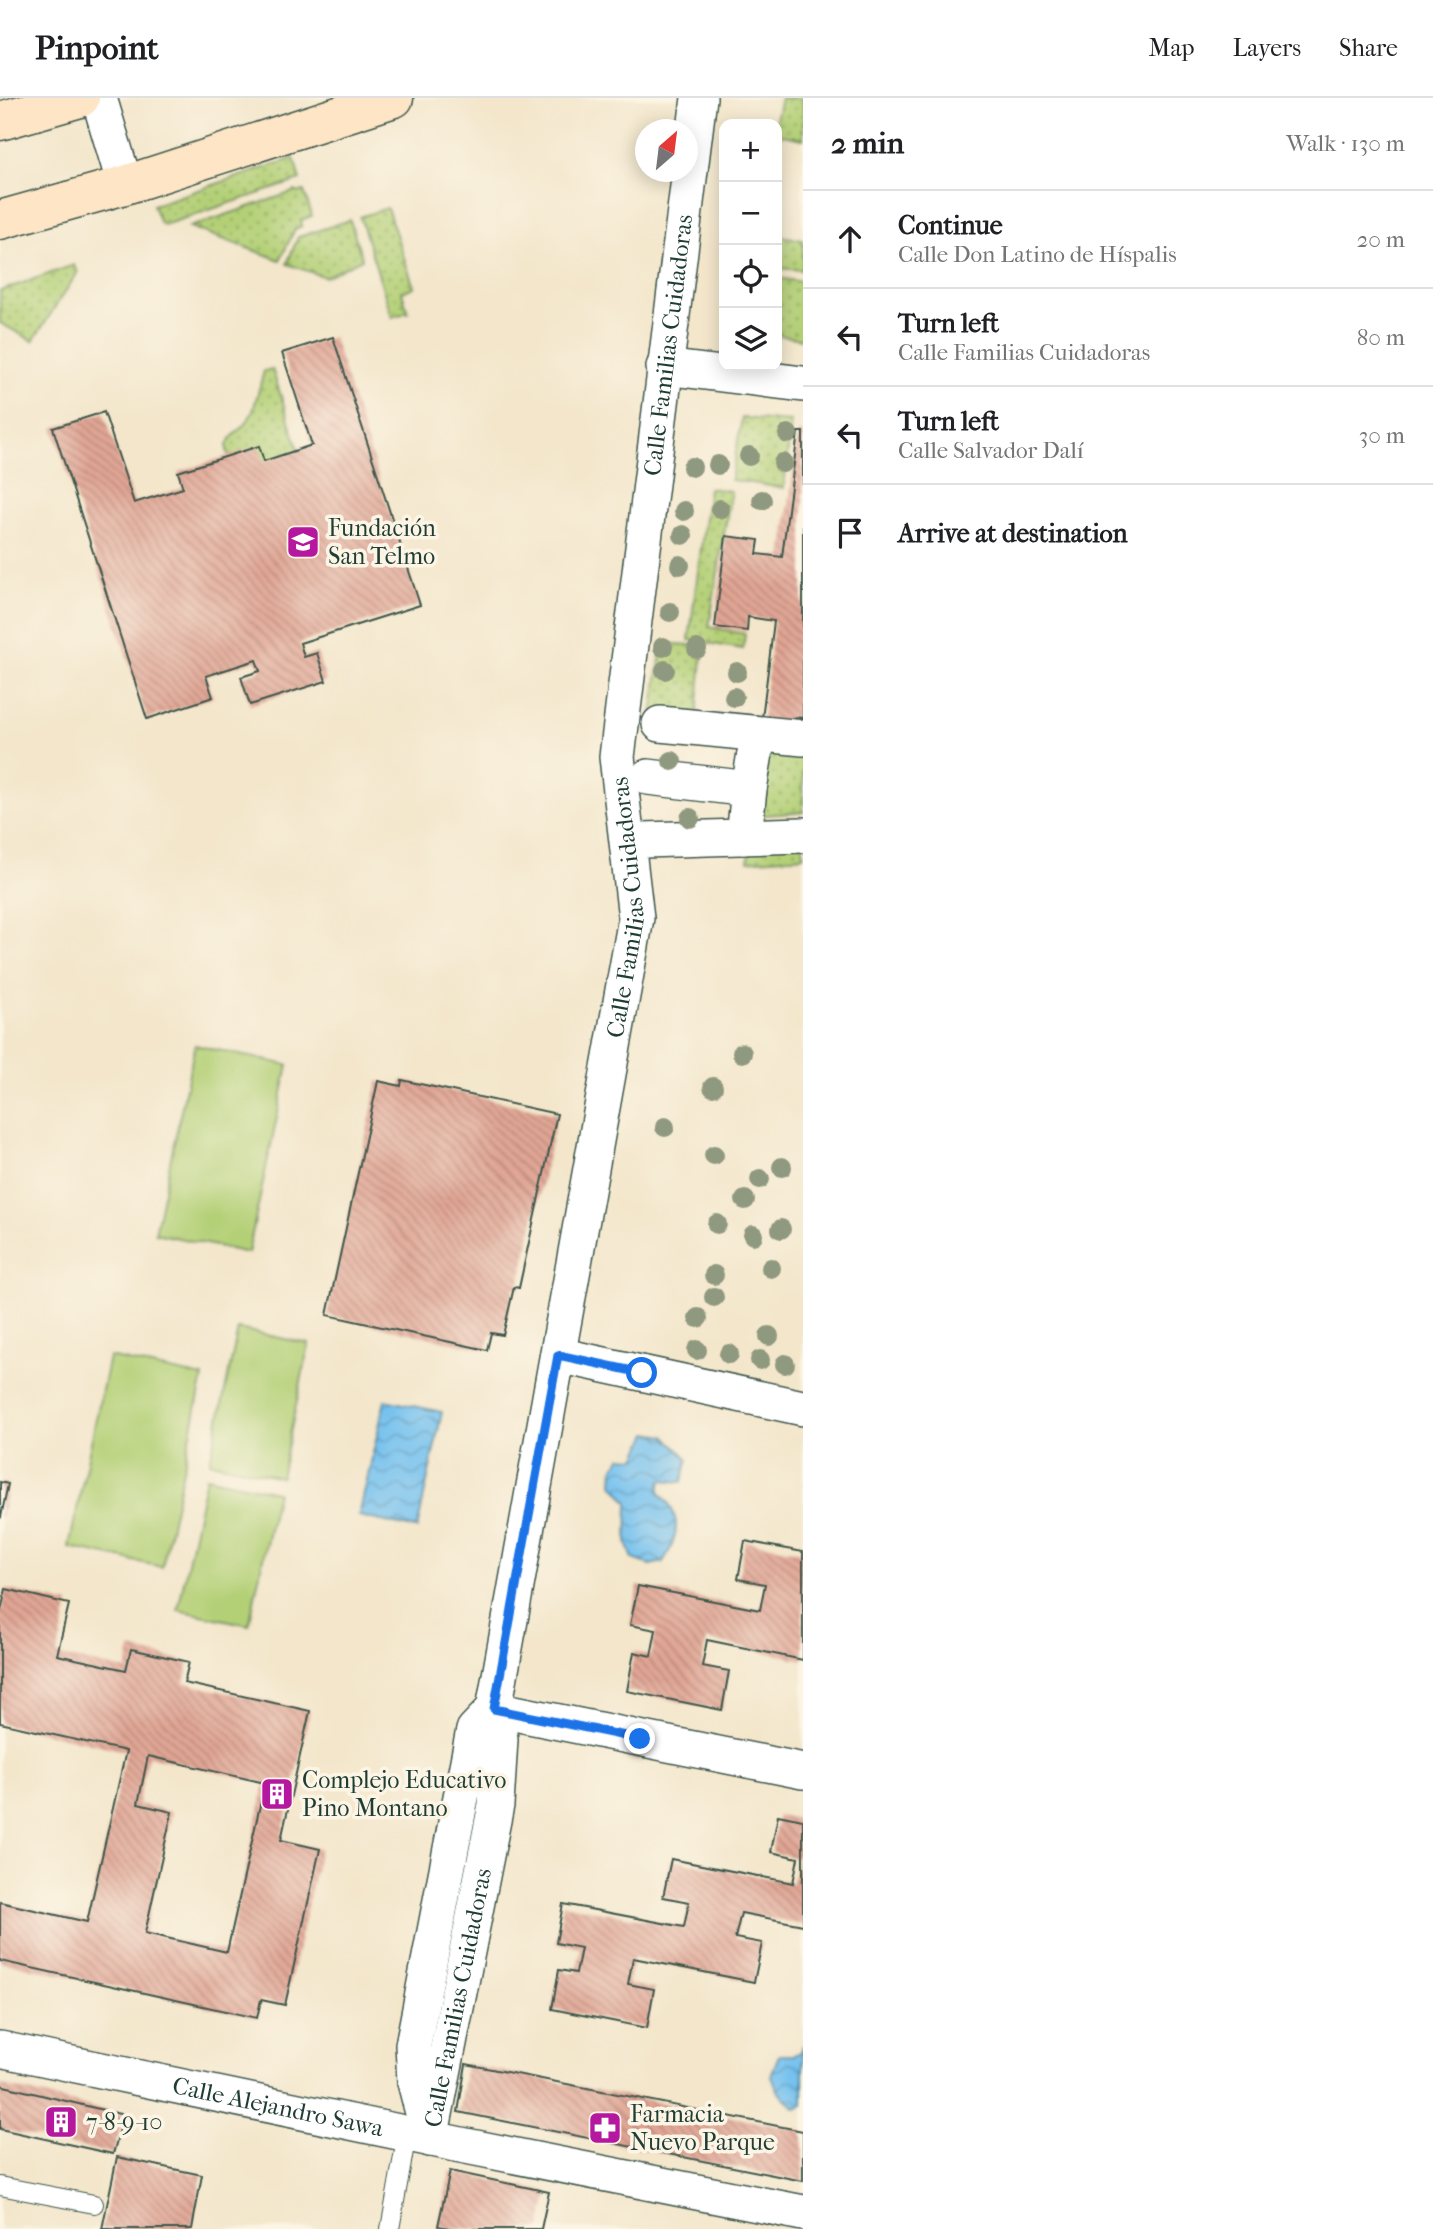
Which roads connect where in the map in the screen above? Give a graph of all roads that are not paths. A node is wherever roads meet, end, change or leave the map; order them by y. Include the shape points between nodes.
1 (80, 98) edge
2 (99, 98) edge
3 (394, 98) edge
4 (699, 98) edge
5 (0, 121) edge
6 (125, 185) junction
7 (0, 220) edge
8 (664, 367) junction
9 (803, 384) edge
10 (660, 724) dead end
11 (803, 737) edge
12 (756, 747) dead end
13 (648, 777) dead end
14 (749, 789) junction
15 (803, 835) edge
16 (744, 837) junction
17 (644, 840) dead end
18 (558, 1355) junction
19 (803, 1408) edge
20 (494, 1709) junction
21 (803, 1772) edge
22 (0, 2049) edge
23 (418, 2136) junction
24 (0, 2186) edge
25 (93, 2204) dead end
26 (803, 2213) edge
27 (390, 2229) edge

1 - 5 street
2 - 6 street
3 - 6 street
4 - 8 street, Calle Familias Cuidadoras
6 - 7 street
8 - 9 street
8 - 18 street, Calle Familias Cuidadoras via 617,757 636,918
10 - 11 street
12 - 14 street
13 - 14 street
14 - 16 street
15 - 16 street
16 - 17 street
18 - 19 street
18 - 20 street, Calle Familias Cuidadoras
20 - 21 street
20 - 23 street, Calle Familias Cuidadoras via 474,1730 413,2045
22 - 23 street, Calle Alejandro Sawa
23 - 26 street, Calle Alejandro Sawa
23 - 27 lane
24 - 25 lane

